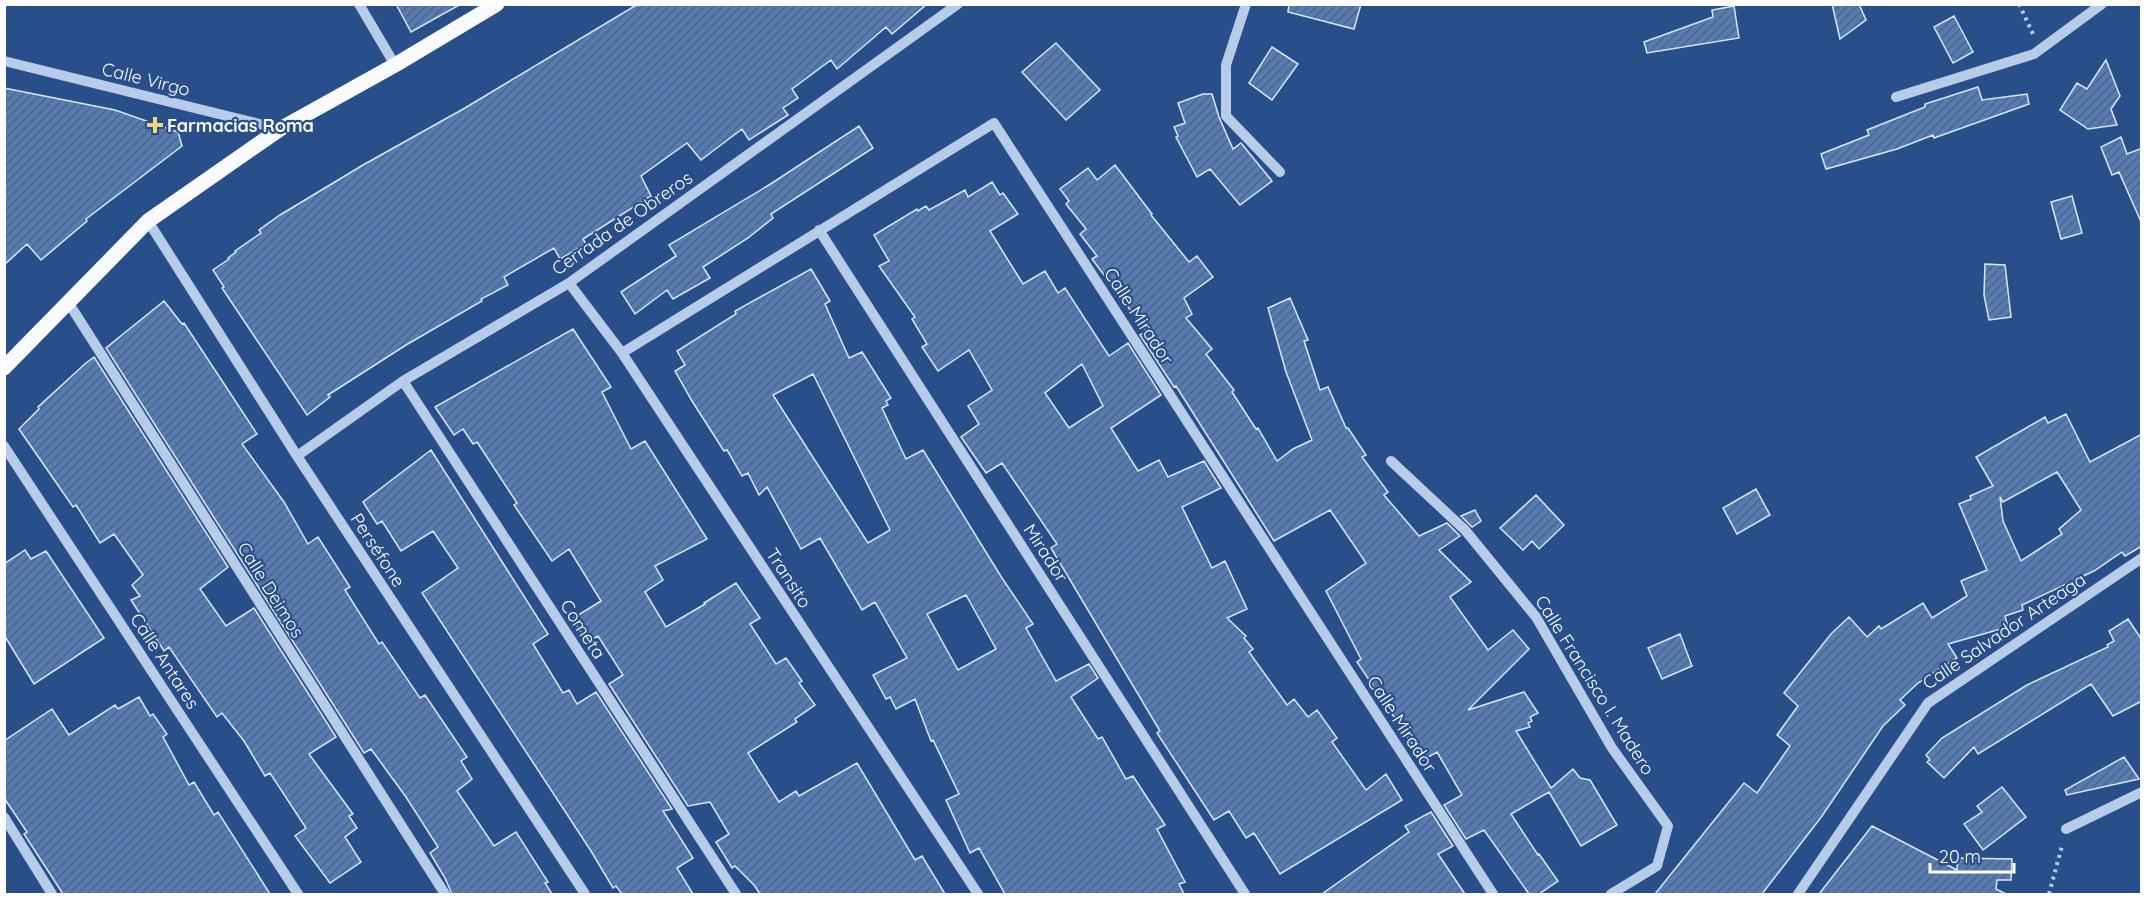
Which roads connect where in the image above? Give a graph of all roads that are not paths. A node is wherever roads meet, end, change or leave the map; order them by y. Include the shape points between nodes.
1 (359, 4) edge
2 (497, 4) edge
3 (958, 4) edge
4 (1246, 4) edge
5 (2102, 4) edge
6 (4, 62) edge
7 (395, 65) junction
8 (1896, 97) dead end
9 (280, 129) junction
10 (1280, 172) dead end
11 (148, 221) junction
12 (819, 230) junction
13 (569, 283) junction
14 (68, 302) junction
15 (622, 353) junction
16 (4, 368) edge
17 (403, 381) junction
18 (4, 446) edge
19 (297, 456) junction
20 (1391, 461) dead end
21 (2142, 558) edge
22 (2142, 792) edge
23 (4, 818) edge
24 (2066, 829) road end
25 (52, 894) edge
26 (298, 894) edge
27 (445, 894) edge
28 (585, 894) edge
29 (736, 894) edge
30 (978, 894) edge
31 (1245, 894) edge
32 (1493, 894) edge
33 (1611, 894) edge
34 (1798, 894) edge

1 - 7 street
2 - 7 main road
3 - 13 street, Cerrada de Obreros
4 - 10 street via 1226,65 1226,116
5 - 8 street via 2034,54
6 - 9 street, Calle Virgo
7 - 9 main road
9 - 11 main road
11 - 14 main road
11 - 19 street, Perséfone
12 - 15 street, Calle Mirador
12 - 31 street, Mirador
12 - 32 street, Calle Mirador via 994,123
13 - 15 street, Transito
13 - 17 street, Cerrada de Obreros
14 - 16 main road
14 - 27 street, Calle Deimos
15 - 30 street, Transito
17 - 19 street, Cerrada de Obreros
17 - 29 street, Cometa
18 - 26 street, Calle Antares
19 - 28 street, Perséfone
20 - 33 street, Calle Francisco I. Madero via 1465,530 1536,617 1612,748 1668,826 1657,866
21 - 34 street, Calle Salvador Arteaga via 1928,703
22 - 24 street
23 - 25 street

